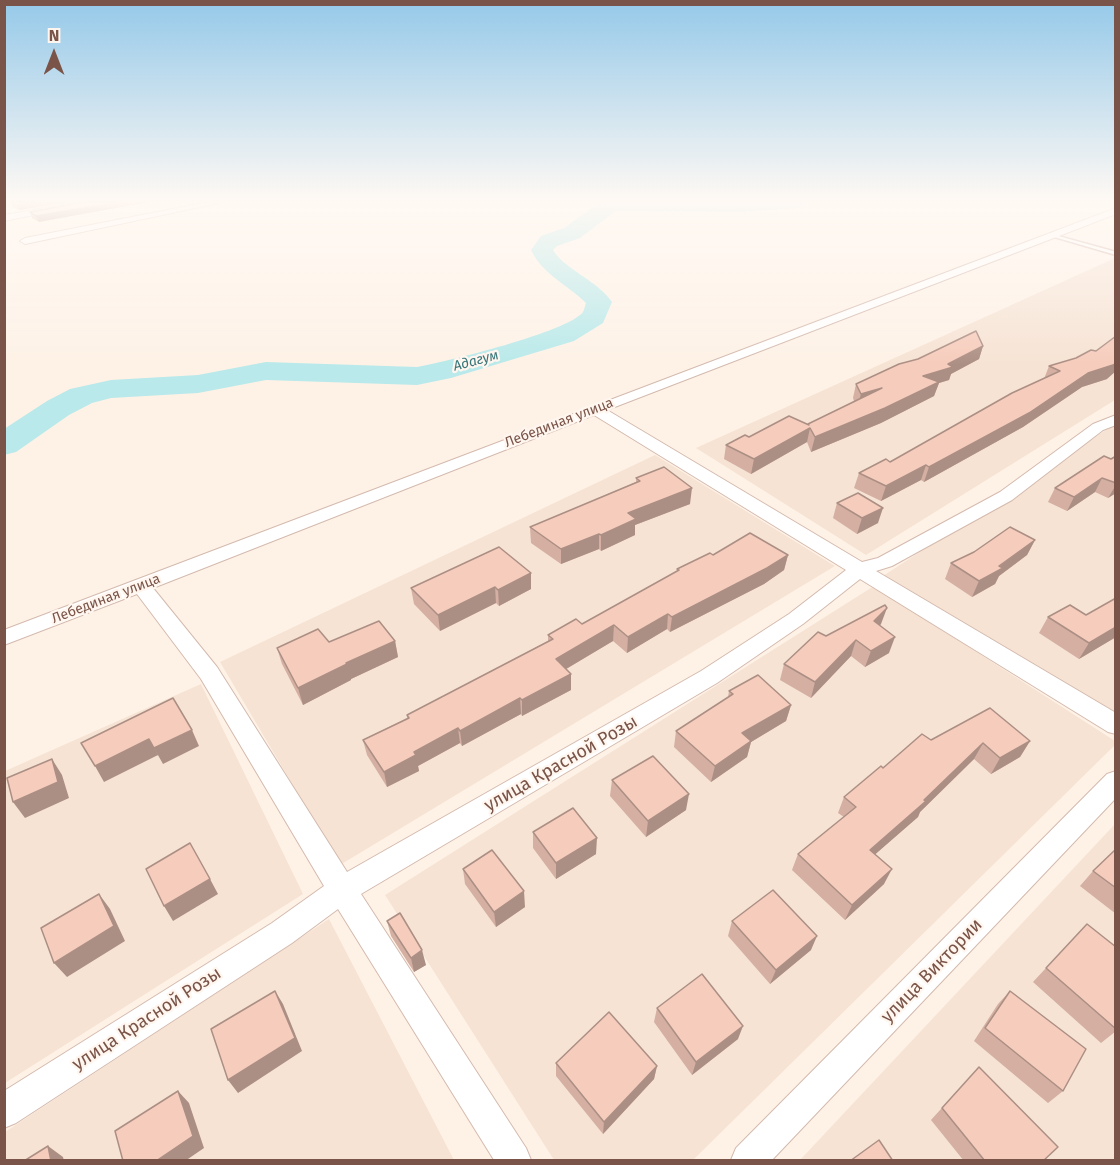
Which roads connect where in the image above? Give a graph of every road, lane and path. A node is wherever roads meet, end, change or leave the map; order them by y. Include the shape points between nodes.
1 (997, 256) edge
2 (595, 409) junction
3 (1116, 419) edge
4 (860, 569) junction
5 (141, 586) junction
6 (4, 638) edge
7 (1116, 725) edge
8 (1116, 781) edge
9 (342, 890) junction
10 (4, 1111) edge
11 (514, 1161) edge
12 (748, 1161) edge

1 - 2 street, Лебединая улица
2 - 4 street
2 - 5 street, Лебединая улица
3 - 4 street, улица Красной Розы via 1006,496 885,562
4 - 7 street
4 - 9 street, улица Красной Розы via 709,677
5 - 6 street, Лебединая улица
5 - 9 street via 210,673
8 - 12 street, улица Виктории
9 - 10 street, улица Красной Розы via 282,933
9 - 11 street

